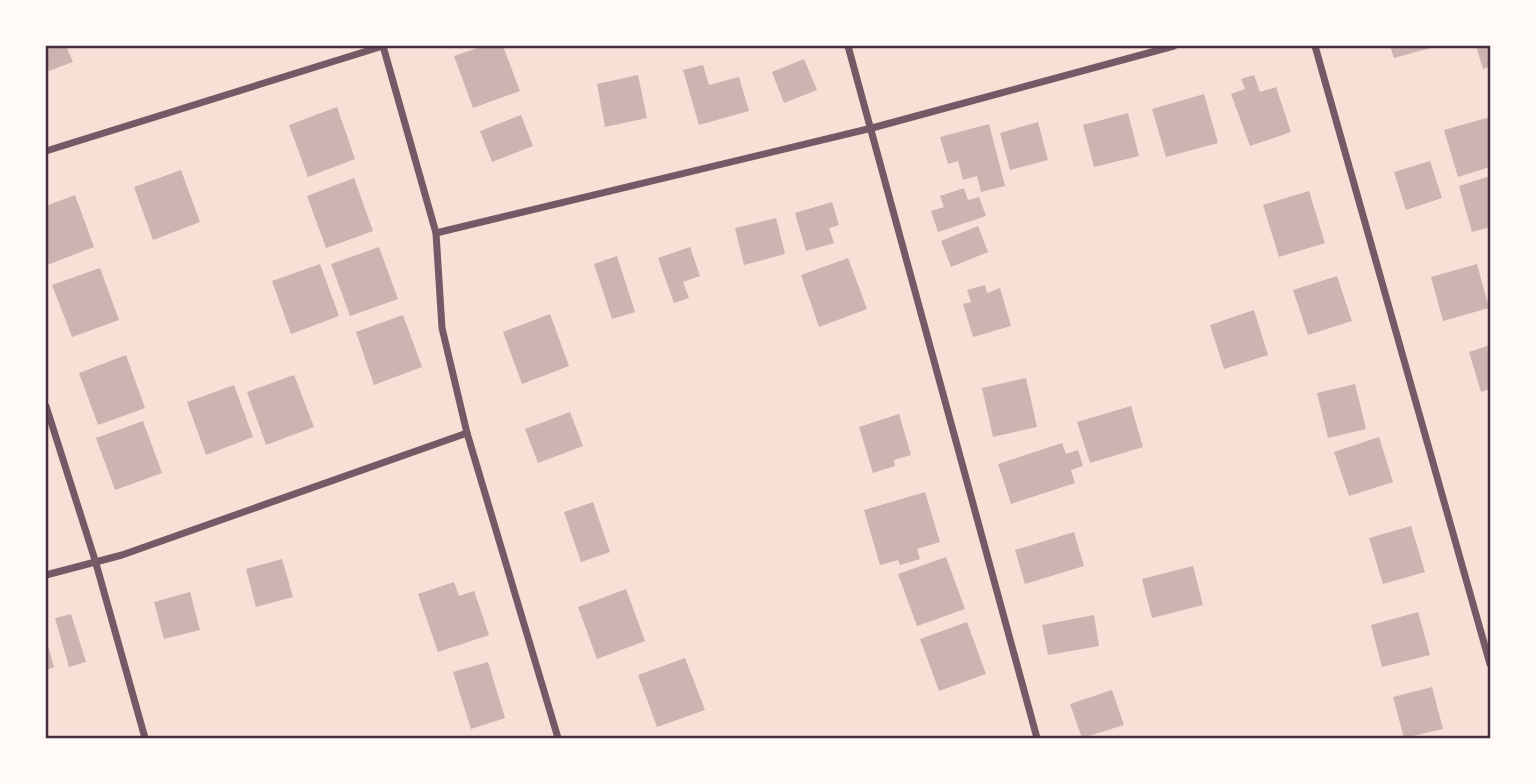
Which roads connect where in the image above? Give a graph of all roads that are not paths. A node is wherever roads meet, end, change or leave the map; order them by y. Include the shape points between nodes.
1 (383, 46) edge
2 (848, 46) edge
3 (1174, 46) edge
4 (1315, 46) edge
5 (872, 128) junction
6 (46, 151) edge
7 (436, 233) junction
8 (46, 406) edge
9 (467, 433) junction
10 (95, 560) junction
11 (46, 575) edge
12 (1490, 664) edge
13 (145, 738) edge
14 (558, 738) edge
15 (1037, 738) edge

1 - 6 street
1 - 7 street
2 - 5 street
3 - 5 street
4 - 12 street
5 - 7 street
5 - 15 street
7 - 9 street via 442,328
8 - 10 street
9 - 10 street via 122,555
9 - 14 street
10 - 11 street
10 - 13 street

